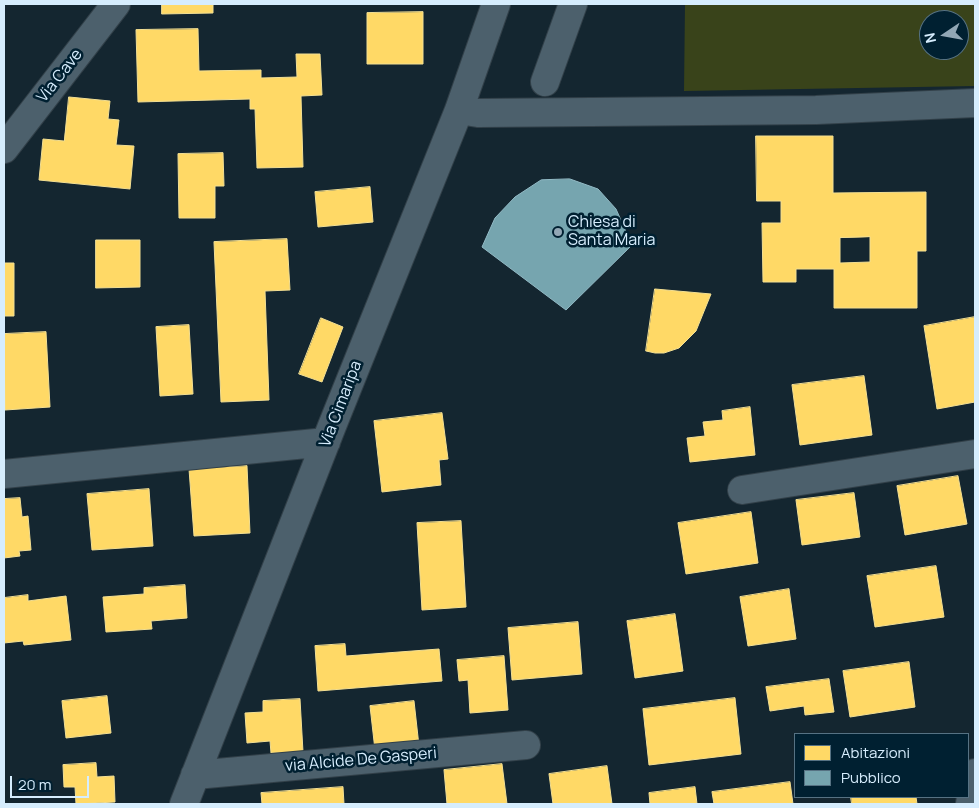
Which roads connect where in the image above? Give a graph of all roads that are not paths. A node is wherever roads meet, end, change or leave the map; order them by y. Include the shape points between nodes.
1 (116, 4) edge
2 (496, 4) edge
3 (572, 4) edge
4 (545, 82) dead end
5 (975, 103) edge
6 (459, 110) junction
7 (4, 149) edge
8 (326, 442) junction
9 (975, 454) edge
10 (4, 474) edge
11 (742, 490) dead end
12 (526, 745) dead end
13 (975, 773) edge
14 (195, 775) junction
15 (184, 804) edge
16 (970, 804) edge

1 - 7 street, Via Cave
2 - 6 street, Via Cimaripa
3 - 4 street
5 - 6 street via 816,110 478,113
6 - 8 street, Via Cimaripa
8 - 10 street
8 - 14 street, Via Cimaripa
9 - 11 street
12 - 14 street, via Alcide De Gasperi
13 - 16 street
14 - 15 street, Via Cimaripa

